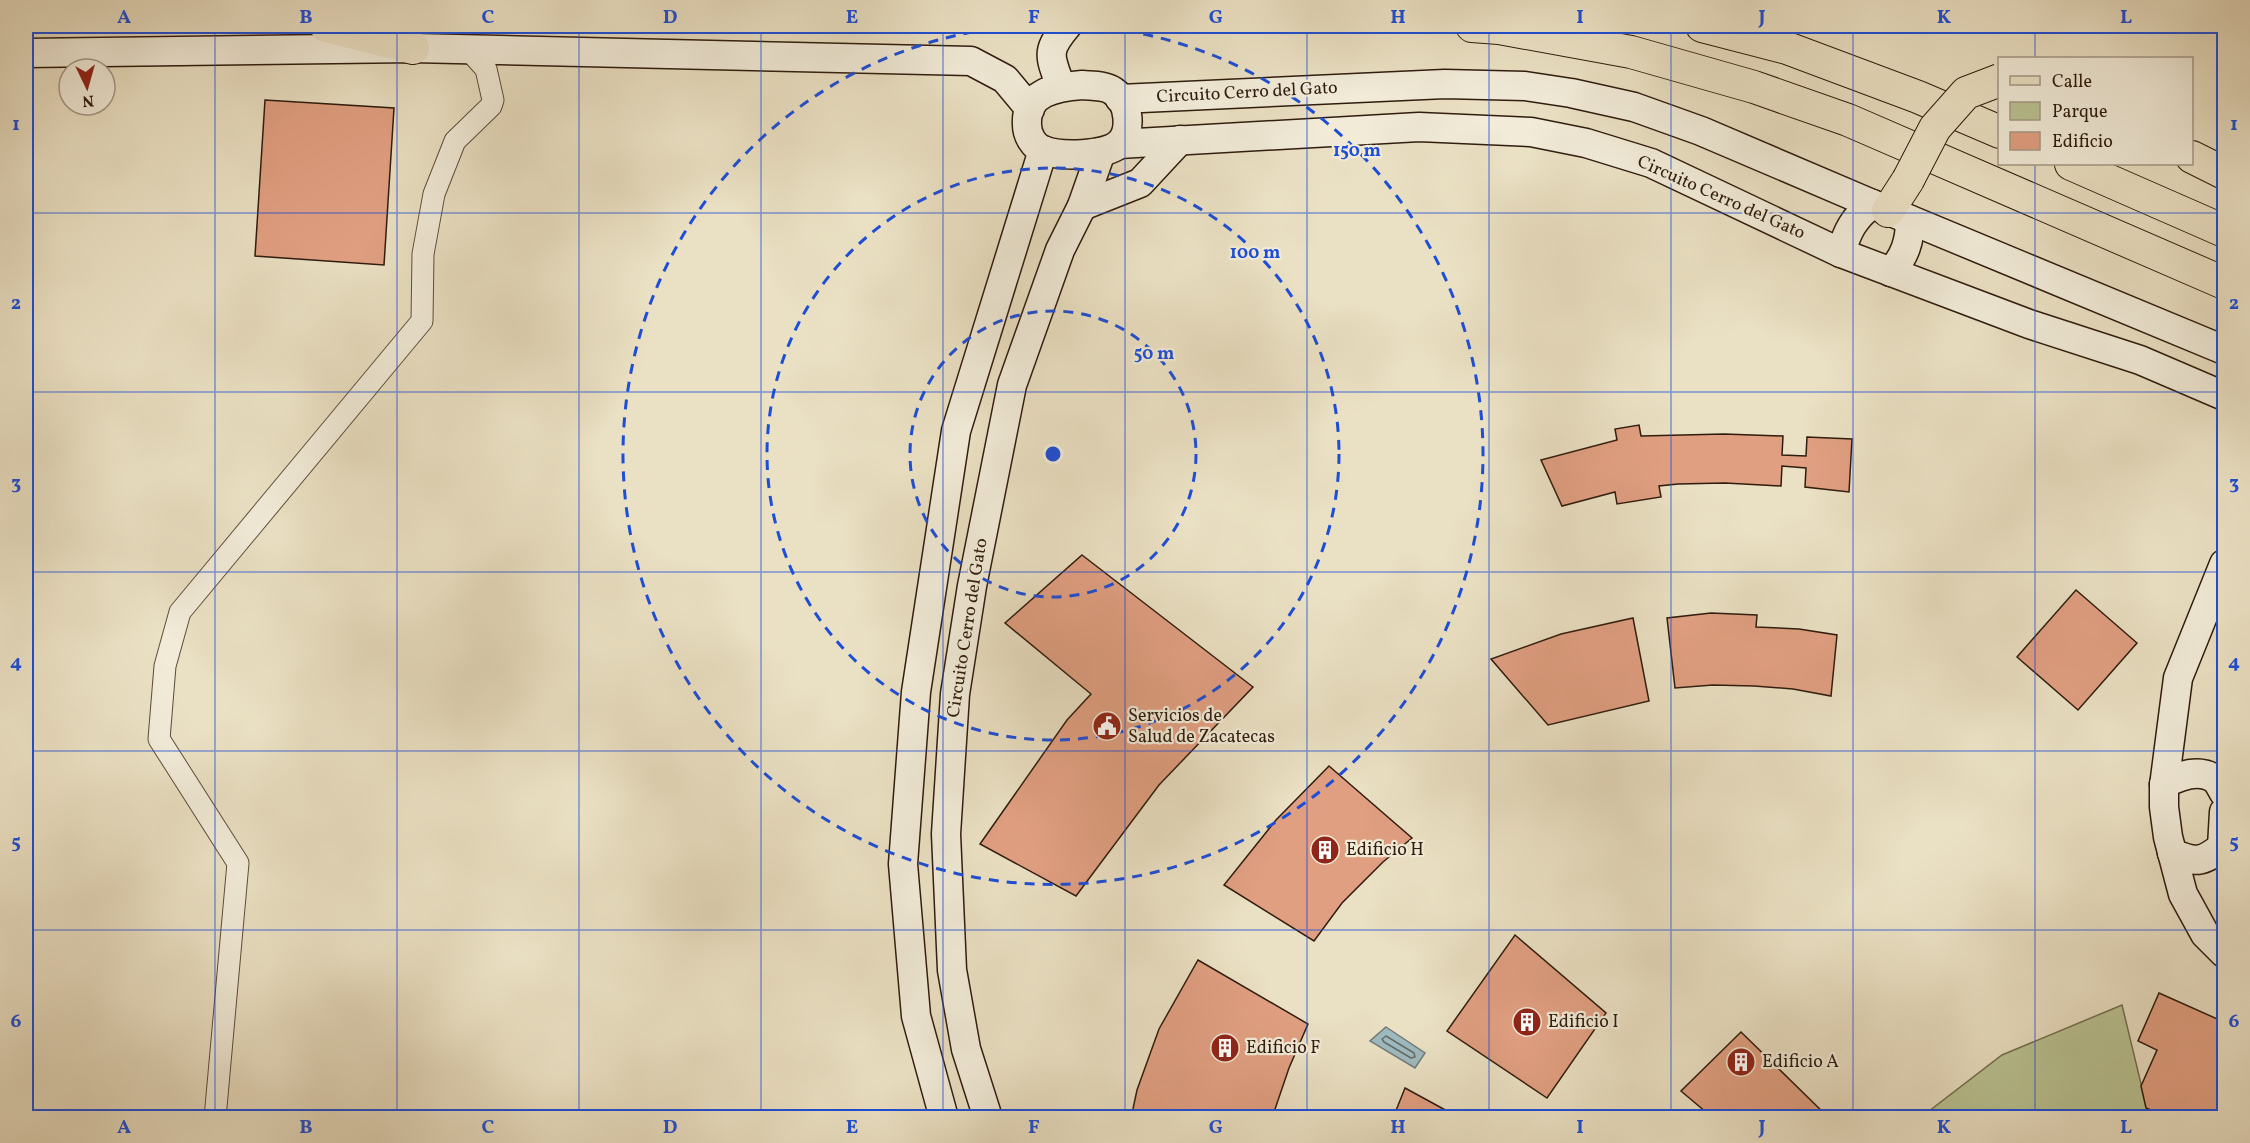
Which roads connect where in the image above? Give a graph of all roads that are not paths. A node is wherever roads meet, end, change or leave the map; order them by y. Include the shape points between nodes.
1 (326, 26) edge
2 (1067, 26) edge
3 (1472, 26) edge
4 (1702, 26) edge
5 (413, 48) junction
6 (469, 50) junction
7 (26, 54) edge
8 (1998, 81) edge
9 (1061, 87) junction
10 (1120, 99) junction
11 (1030, 109) junction
12 (1998, 131) edge
13 (1180, 140) junction
14 (1110, 148) junction
15 (1043, 150) junction
16 (2193, 158) edge
17 (2073, 165) edge
18 (2224, 173) edge
19 (1082, 206) junction
20 (1890, 212) junction
21 (2224, 231) edge
22 (1841, 253) junction
23 (2164, 257) junction
24 (1891, 272) junction
25 (2224, 283) edge
26 (2224, 297) edge
27 (2161, 323) junction
28 (2224, 350) edge
29 (2140, 360) junction
30 (2216, 392) edge
31 (2224, 419) edge
32 (2224, 564) edge
33 (2164, 783) junction
34 (2224, 793) edge
35 (2224, 812) edge
36 (2223, 852) edge
37 (2172, 853) junction
38 (2224, 953) edge
39 (215, 1118) edge
40 (944, 1118) edge
41 (988, 1118) edge

1 - 5 main road
2 - 9 street via 1053,42 1052,61
3 - 23 main road via 1631,52 1754,87 1848,120
4 - 12 main road via 1787,48
5 - 6 street
5 - 7 street
6 - 11 street via 972,61 1005,79
6 - 39 street via 486,69 491,106 454,141 434,194 423,255 422,321 180,612 165,666 159,739 238,863
8 - 20 main road, bridge via 1966,93 1935,128
9 - 10 street via 1102,87
9 - 11 street via 1037,96
10 - 14 street via 1126,109 1128,129
10 - 20 street, Circuito Cerro del Gato via 1445,84 1526,86 1634,107 1701,131
11 - 15 street via 1026,126 1035,145
13 - 14 street, Circuito Cerro del Gato
13 - 19 street via 1140,183
13 - 22 street, Circuito Cerro del Gato via 1419,127 1531,132 1652,163
14 - 15 street via 1066,154
14 - 19 street, Circuito Cerro del Gato
15 - 40 street via 956,431 916,692 903,864 916,1017
16 - 18 main road
17 - 21 main road
19 - 41 street, Circuito Cerro del Gato via 1060,250 1012,385 955,694 946,834 952,970 966,1049
20 - 22 street via 1858,215
20 - 24 street via 1908,246
20 - 27 street, Circuito Cerro del Gato
22 - 24 street, Circuito Cerro del Gato
23 - 25 main road
23 - 26 main road
24 - 29 street, Circuito Cerro del Gato via 2029,324
27 - 28 street, Circuito Cerro del Gato
27 - 29 street
29 - 30 street, Circuito Cerro del Gato
30 - 31 street
32 - 33 street via 2178,678
33 - 34 street via 2198,773 2216,780
33 - 37 street
35 - 36 street
36 - 37 street via 2190,861
37 - 38 street via 2183,894 2205,934

